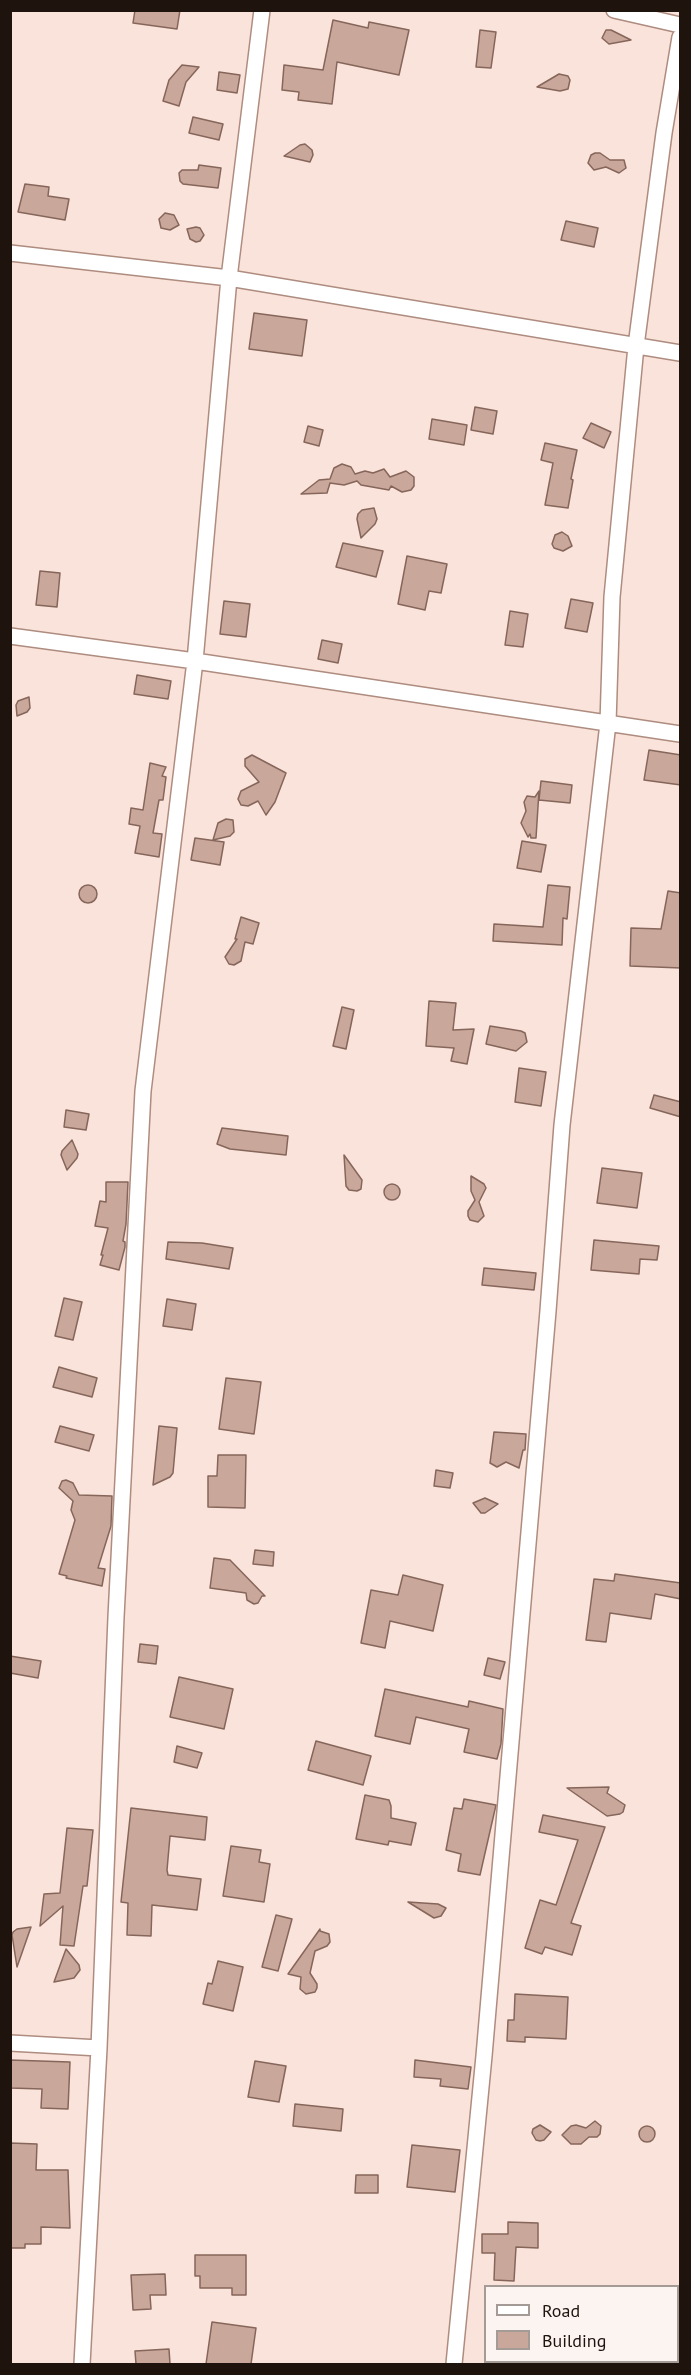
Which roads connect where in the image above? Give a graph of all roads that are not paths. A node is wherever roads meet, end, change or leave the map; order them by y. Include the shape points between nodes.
1 (262, 10) edge
2 (614, 10) edge
3 (681, 25) edge
4 (681, 37) edge
5 (10, 253) edge
6 (229, 278) junction
7 (636, 346) junction
8 (681, 353) edge
9 (10, 636) edge
10 (195, 661) junction
11 (608, 723) junction
12 (681, 734) edge
13 (10, 2043) edge
14 (99, 2048) junction
15 (82, 2364) edge
16 (454, 2364) edge

1 - 6 street
2 - 3 street
4 - 7 street
5 - 6 street
6 - 7 street
6 - 10 street
7 - 8 street
7 - 11 street via 612,597
9 - 10 street
10 - 11 street
10 - 14 street via 143,1091
11 - 12 street
11 - 16 street via 562,1125 485,2044
13 - 14 street
14 - 15 street

